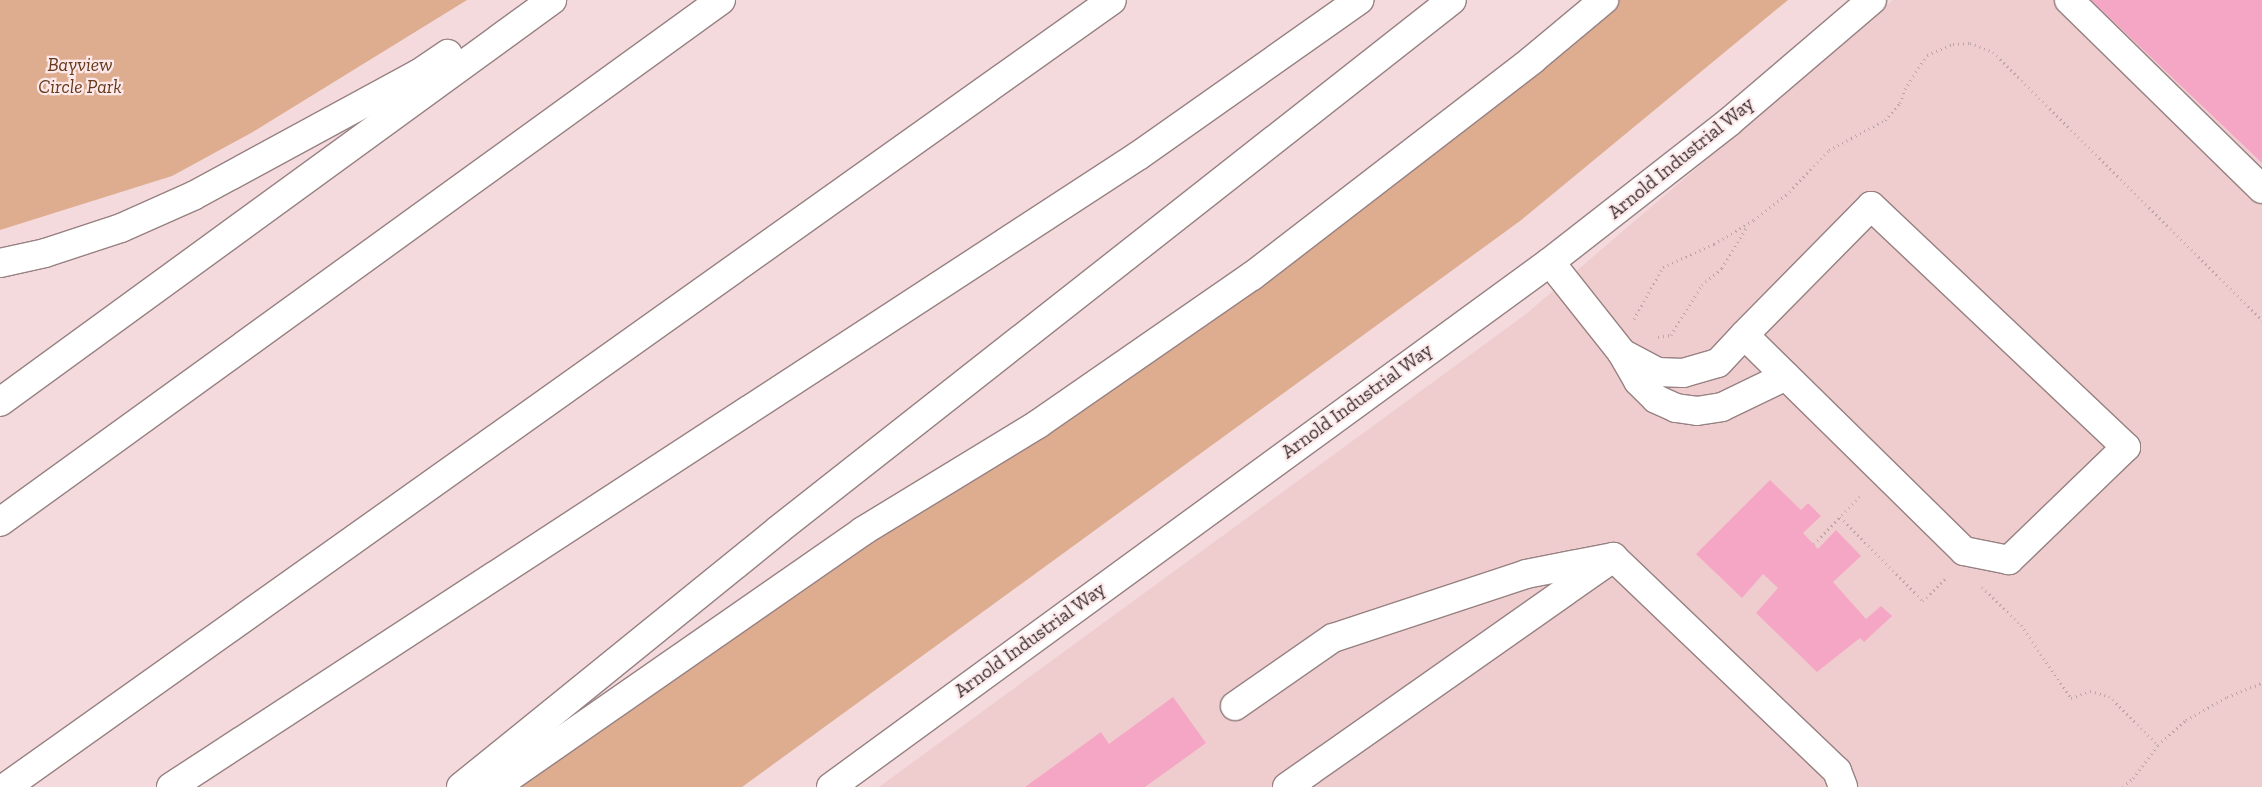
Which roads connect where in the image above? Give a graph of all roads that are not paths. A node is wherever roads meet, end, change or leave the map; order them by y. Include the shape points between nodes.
1 (530, 0) edge
2 (552, 0) edge
3 (721, 0) edge
4 (1112, 0) edge
5 (1359, 0) edge
6 (1452, 0) edge
7 (1604, 0) edge
8 (1872, 0) edge
9 (2068, 0) edge
10 (2262, 189) edge
11 (1550, 262) junction
12 (0, 263) edge
13 (1744, 335) junction
14 (1616, 347) junction
15 (1786, 376) junction
16 (0, 402) edge
17 (0, 522) edge
18 (1613, 557) junction
19 (1235, 706) dead end
20 (6, 787) edge
21 (171, 787) edge
22 (460, 787) edge
23 (495, 787) edge
24 (831, 787) edge
25 (1288, 787) edge
26 (1843, 787) edge

1 - 12 main road via 418,74 192,196 121,228 45,253
2 - 16 main road
3 - 17 main road
4 - 20 main road
5 - 21 main road via 1138,156
6 - 22 main road via 778,530
7 - 23 main road via 1252,276 1038,424 863,531
8 - 11 main road, Arnold Industrial Way via 1729,122
9 - 10 main road
11 - 14 main road
11 - 24 main road, Arnold Industrial Way
13 - 14 main road via 1718,363 1683,373 1657,372
13 - 15 main road
13 - 15 main road via 1871,206 2126,447 2009,560 1964,551
14 - 15 main road via 1638,381 1656,399 1676,408 1697,411 1722,407
18 - 19 main road via 1526,574 1333,638
18 - 25 main road
18 - 26 main road via 1837,771

